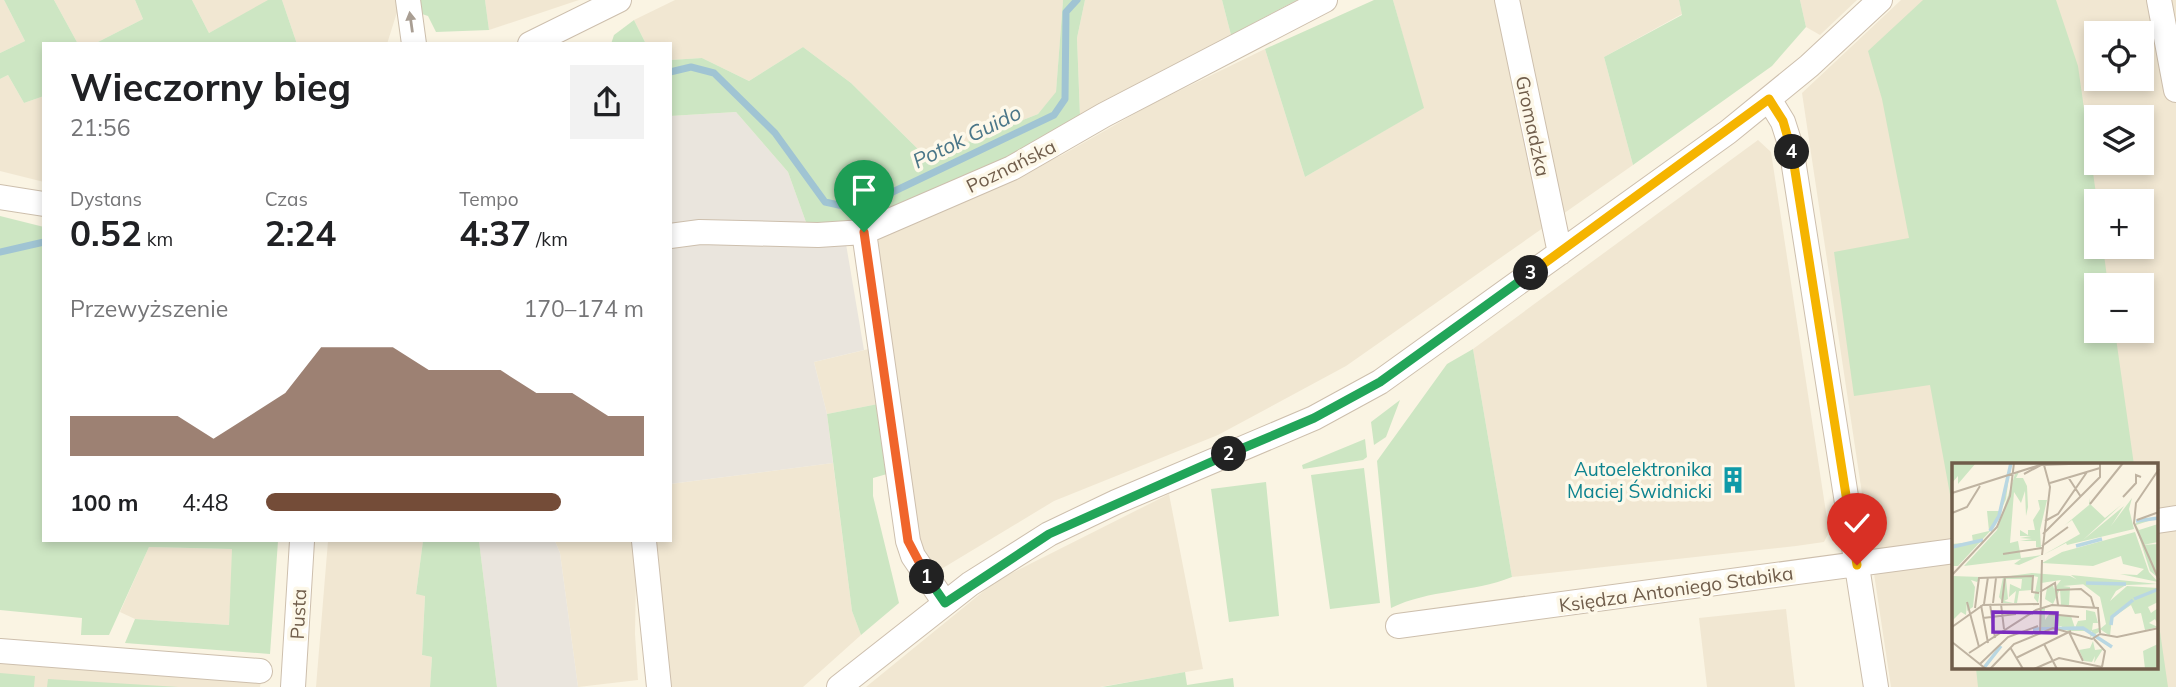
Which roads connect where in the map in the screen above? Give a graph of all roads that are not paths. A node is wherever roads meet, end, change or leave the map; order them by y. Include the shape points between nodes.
1 (408, 0) edge
2 (619, 0) edge
3 (1325, 0) edge
4 (1507, 0) edge
5 (1880, 0) edge
6 (2159, 0) edge
7 (570, 34) edge
8 (414, 42) edge
9 (538, 42) edge
10 (2176, 90) edge
11 (1769, 99) junction
12 (0, 197) edge
13 (42, 204) edge
14 (864, 232) junction
15 (672, 236) edge
16 (1560, 253) junction
17 (2176, 518) edge
18 (2158, 521) edge
19 (302, 542) edge
20 (644, 542) edge
21 (1952, 551) edge
22 (1857, 565) junction
23 (945, 603) junction
24 (1398, 626) dead end
25 (0, 651) edge
26 (260, 671) dead end
27 (293, 687) edge
28 (659, 687) edge
29 (839, 687) edge
30 (1877, 687) edge

8 -> 1 street
2 - 7 street
3 - 14 street, Poznańska via 1012,168
4 - 16 street, Gromadzka
5 - 11 street
6 - 10 street
7 - 9 street
11 - 16 street
11 - 22 street via 1783,121 1791,147
12 - 13 street
14 - 15 street, Poznańska
14 - 23 street via 908,541
16 - 23 street via 1347,401 1049,534
17 - 18 street
19 - 27 street, Pusta
20 - 28 street
21 - 22 street, Księdza Antoniego Stabika
22 - 24 street, Księdza Antoniego Stabika
22 - 30 street
23 - 29 street
25 - 26 street

